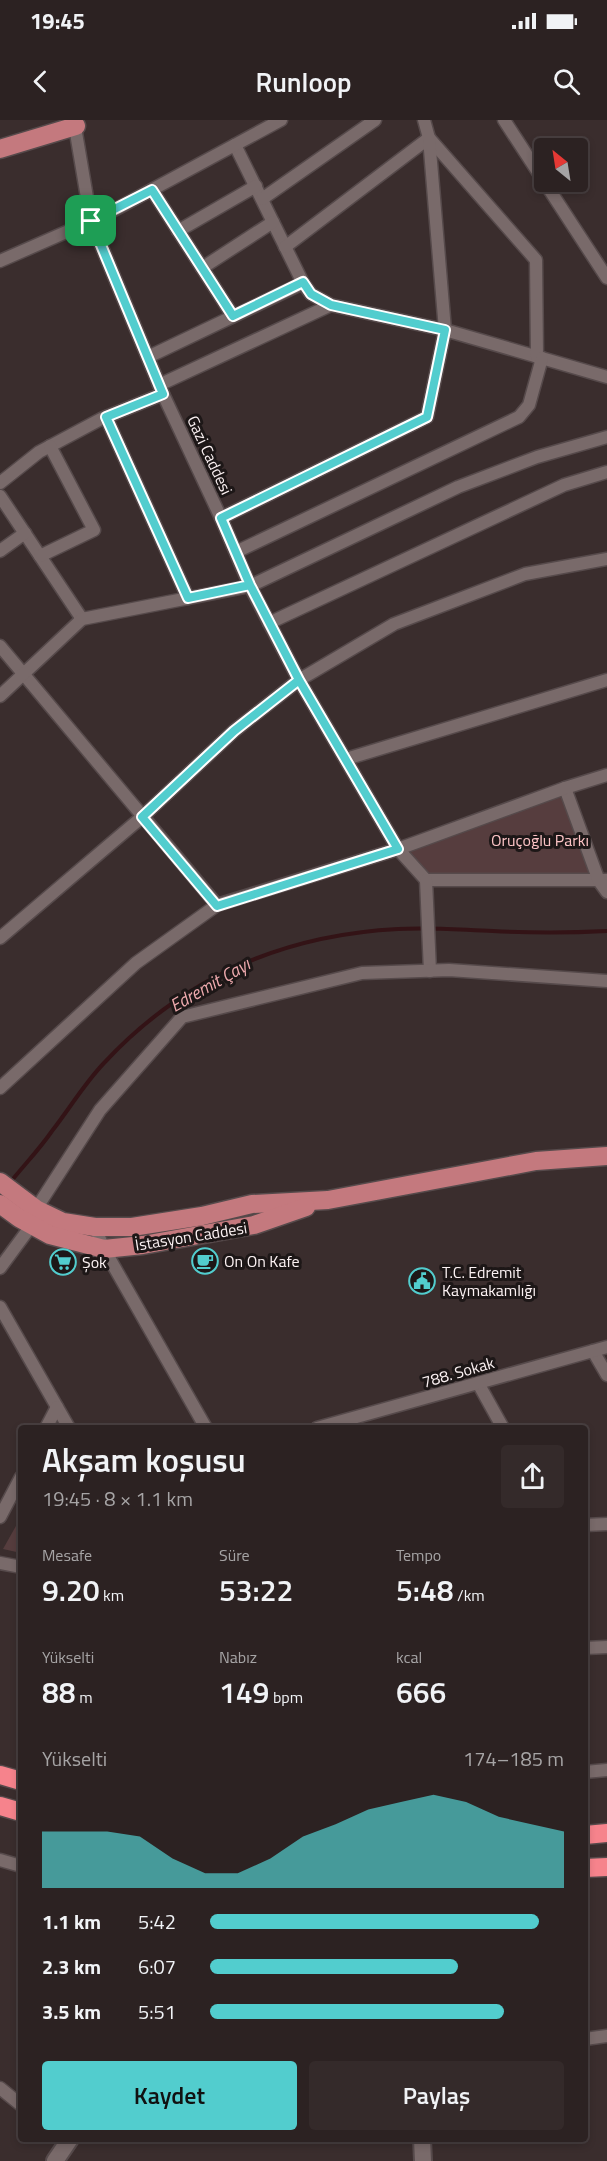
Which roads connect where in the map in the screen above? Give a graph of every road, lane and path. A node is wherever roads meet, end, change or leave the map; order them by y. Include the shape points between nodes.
1 (281, 120) edge
2 (375, 120) edge
3 (424, 120) edge
4 (504, 120) edge
5 (70, 122) edge
6 (0, 138) edge
7 (429, 138) junction
8 (235, 145) junction
9 (0, 149) edge
10 (256, 186) junction
11 (152, 190) junction
12 (262, 199) junction
13 (91, 221) junction
14 (273, 222) junction
15 (178, 231) junction
16 (285, 247) junction
17 (0, 261) edge
18 (202, 268) junction
19 (607, 278) edge
20 (303, 282) junction
21 (331, 305) junction
22 (233, 316) junction
23 (445, 330) junction
24 (148, 357) junction
25 (539, 357) junction
26 (607, 377) edge
27 (161, 389) junction
28 (106, 417) junction
29 (607, 437) edge
30 (50, 446) junction
31 (607, 472) edge
32 (0, 483) edge
33 (0, 496) edge
34 (221, 518) junction
35 (25, 533) junction
36 (0, 551) edge
37 (236, 552) junction
38 (40, 556) junction
39 (607, 560) edge
40 (250, 585) junction
41 (188, 598) junction
42 (82, 619) junction
43 (270, 623) junction
44 (0, 645) edge
45 (25, 673) junction
46 (299, 680) junction
47 (607, 680) edge
48 (0, 696) edge
49 (346, 759) junction
50 (607, 775) edge
51 (565, 788) junction
52 (142, 817) junction
53 (398, 849) junction
54 (426, 880) junction
55 (603, 880) edge
56 (607, 892) edge
57 (217, 906) junction
58 (0, 938) edge
59 (430, 971) junction
60 (607, 981) edge
61 (0, 1088) edge
62 (607, 1156) edge
63 (0, 1182) edge
64 (328, 1200) junction
65 (0, 1204) edge
66 (28, 1214) junction
67 (95, 1227) junction
68 (104, 1249) junction
69 (0, 1268) edge
70 (0, 1307) edge
71 (607, 1347) edge
72 (592, 1351) junction
73 (607, 1375) edge
74 (478, 1383) junction
75 (57, 1407) junction
76 (354, 1423) edge
77 (48, 1425) edge
78 (67, 1425) edge
79 (204, 1425) edge
80 (501, 1425) edge
81 (18, 1483) edge
82 (0, 1517) edge
83 (607, 1524) edge
84 (588, 1525) edge
85 (0, 1563) edge
86 (18, 1566) edge
87 (607, 1647) edge
88 (588, 1648) edge
89 (607, 1770) edge
90 (588, 1772) edge
91 (0, 1775) edge
92 (18, 1780) edge
93 (0, 1806) edge
94 (18, 1811) edge
95 (607, 1833) edge
96 (588, 1835) edge
97 (0, 1860) edge
98 (18, 1865) edge
99 (607, 1867) edge
100 (588, 1868) edge
101 (607, 2036) edge
102 (588, 2039) edge
103 (0, 2088) edge
104 (18, 2103) edge
105 (65, 2142) edge
106 (422, 2142) edge
107 (55, 2161) edge
108 (423, 2161) edge

1 - 8 street
2 - 12 street
3 - 7 street
4 - 19 street
5 - 6 main road
5 - 9 main road
5 - 13 street, Gazi Caddesi
7 - 16 street
7 - 23 street
7 - 25 street via 536,260
8 - 10 street
8 - 11 street
10 - 12 street
10 - 15 street
11 - 13 street
11 - 15 street
12 - 14 street
13 - 17 street
13 - 24 street, Gazi Caddesi
14 - 16 street
14 - 18 street
15 - 18 street
16 - 20 street
18 - 22 street
20 - 21 street via 311,294
20 - 22 street
21 - 23 street
21 - 27 street
22 - 24 street
23 - 25 street
23 - 34 street via 427,417
24 - 27 street, Gazi Caddesi
25 - 26 street
25 - 37 street via 529,405 519,417
27 - 28 street
27 - 34 street, Gazi Caddesi
28 - 30 street
28 - 41 street
29 - 40 street via 458,486
30 - 32 street
30 - 38 street via 94,530
31 - 43 street via 564,484
33 - 35 street
34 - 37 street, Gazi Caddesi
35 - 36 street
35 - 38 street
37 - 40 street, Gazi Caddesi
38 - 42 street
39 - 46 street via 525,574 394,624
40 - 41 street
40 - 43 street, Gazi Caddesi
41 - 42 street
42 - 45 street
43 - 46 street, Gazi Caddesi
44 - 45 street
45 - 48 street
45 - 52 street
46 - 49 street, Gazi Caddesi
46 - 52 street via 234,731
47 - 49 street
49 - 53 street, Gazi Caddesi
50 - 51 street
51 - 53 street
51 - 55 street
52 - 57 street
52 - 58 street
53 - 54 street, Gazi Caddesi
53 - 57 street
54 - 55 street
54 - 59 street
55 - 56 street
57 - 61 street via 136,963
59 - 60 street
59 - 66 street via 362,973 182,1017 100,1110
62 - 64 main road, İstasyon Caddesi via 536,1161
63 - 66 main road
64 - 67 main road, İstasyon Caddesi via 252,1204 132,1227
64 - 68 main road, İstasyon Caddesi via 254,1225
65 - 66 main road
66 - 67 main road, İstasyon Caddesi
66 - 68 main road, İstasyon Caddesi via 50,1235
66 - 69 street
67 - 68 street
68 - 79 street
70 - 75 street
71 - 72 street, 788. Sokak
72 - 73 street
72 - 74 street, 788. Sokak
74 - 76 street, 788. Sokak
74 - 80 street
75 - 77 street
75 - 78 street
81 - 82 street
83 - 84 street
85 - 86 street
87 - 88 street
89 - 90 street
91 - 92 highway
93 - 94 highway
95 - 96 highway
97 - 98 street
99 - 100 highway
101 - 102 street
103 - 104 street
105 - 107 street
106 - 108 street

